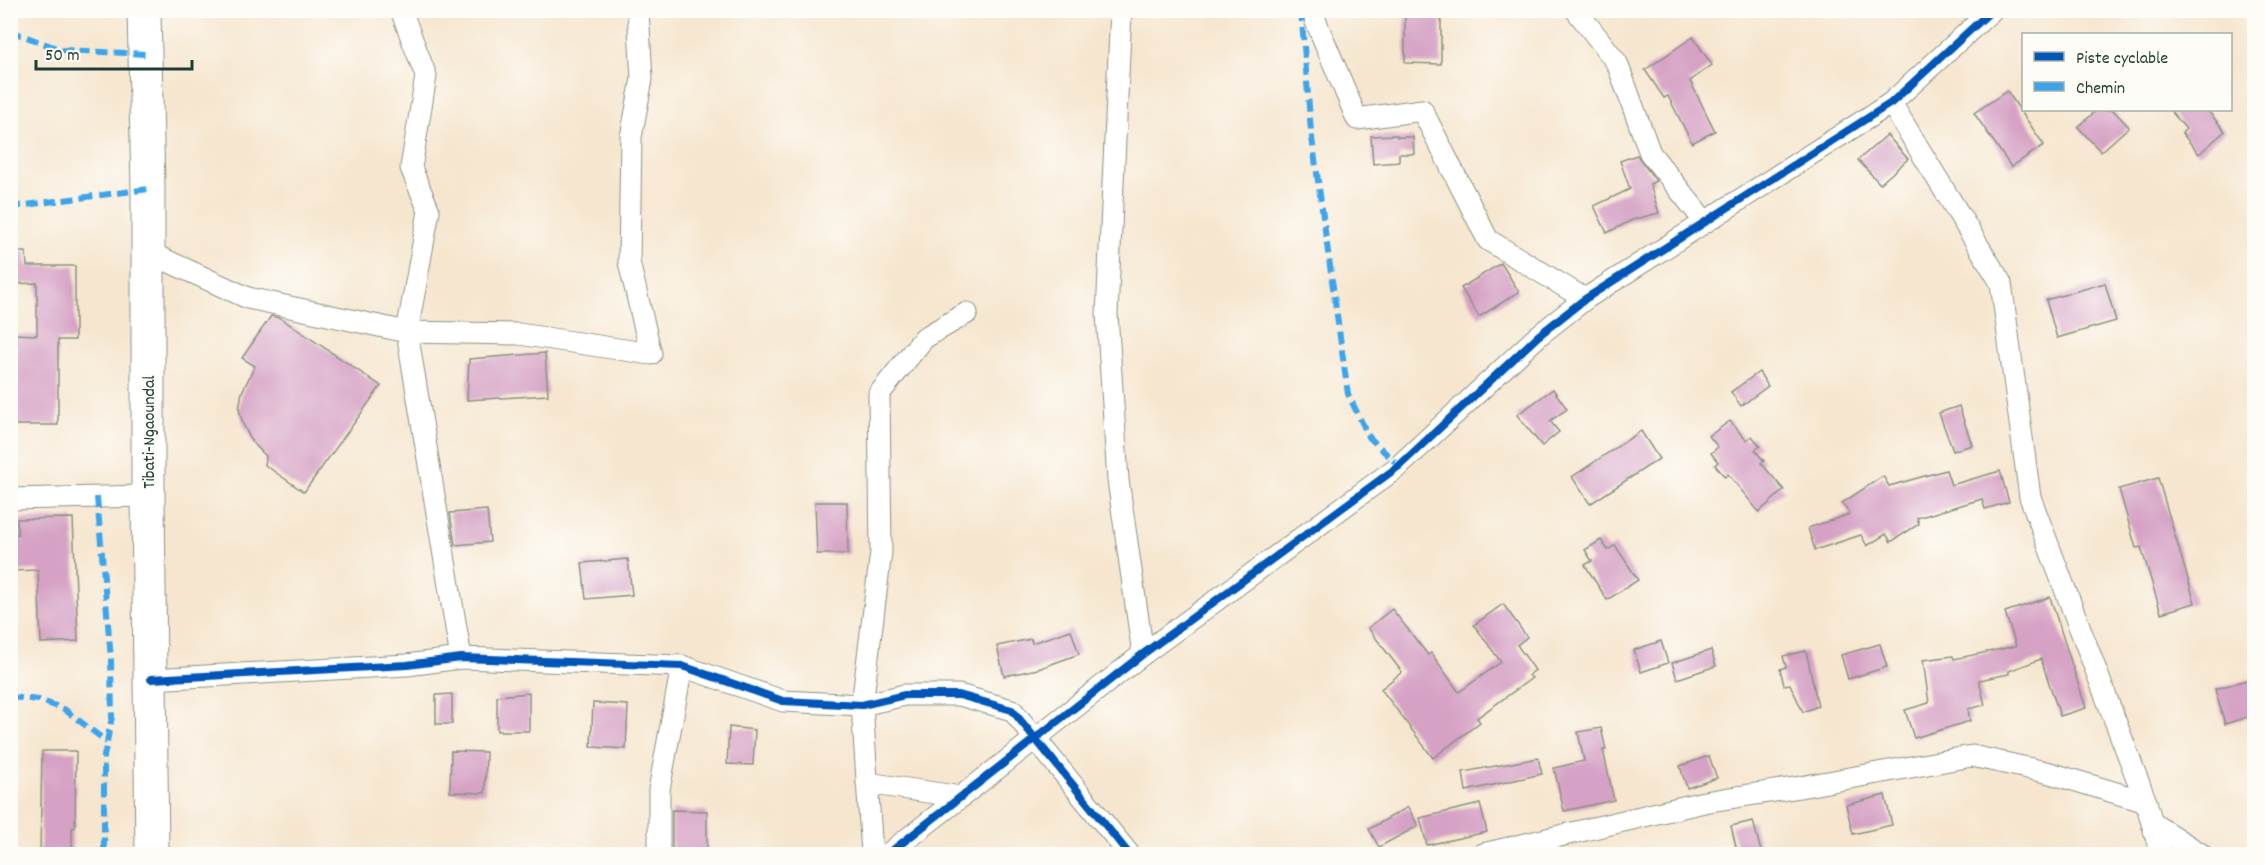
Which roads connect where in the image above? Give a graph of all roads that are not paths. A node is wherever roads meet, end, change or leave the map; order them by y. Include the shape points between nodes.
1 (144, 10) edge
2 (401, 10) edge
3 (638, 10) edge
4 (1121, 10) edge
5 (1311, 10) edge
6 (1576, 10) edge
7 (1992, 10) edge
8 (1891, 103) junction
9 (1705, 222) junction
10 (148, 252) junction
11 (1585, 299) junction
12 (967, 313) dead end
13 (407, 332) junction
14 (148, 496) junction
15 (10, 499) edge
16 (1143, 654) junction
17 (461, 658) junction
18 (682, 666) junction
19 (151, 679) junction
20 (862, 705) junction
21 (1035, 739) junction
22 (867, 783) junction
23 (961, 797) junction
24 (2146, 802) junction
25 (2152, 823) junction
26 (152, 855) edge
27 (659, 855) edge
28 (872, 855) edge
29 (888, 855) edge
30 (1129, 855) edge
31 (1483, 855) edge
32 (2161, 855) edge
33 (2200, 855) edge

1 - 10 highway, Tibati-Ngaoundal
2 - 13 street via 426,75 411,168 429,211
3 - 13 street via 642,79 631,137 629,262 651,354 519,334
4 - 16 street via 1107,314 1118,480
5 - 11 street via 1357,119 1422,110 1488,240
6 - 9 street via 1617,63 1650,153
7 - 8 street
8 - 9 street
8 - 24 street via 2001,283 2030,497
9 - 11 street
10 - 13 street via 248,298
10 - 14 highway, Tibati-Ngaoundal
11 - 16 street via 1538,336 1399,466
12 - 20 street via 924,338 879,394 881,552
13 - 17 street
14 - 15 street
14 - 19 highway, Tibati-Ngaoundal
16 - 21 street
17 - 18 street
17 - 19 street via 407,665
18 - 20 street via 783,701
18 - 27 street via 659,790
19 - 26 highway, Tibati-Ngaoundal
20 - 21 street via 905,695 959,695 1012,710
20 - 22 street
21 - 23 street
21 - 30 street
22 - 23 street
22 - 28 street
23 - 29 street
24 - 25 street
24 - 31 street via 2050,773 1972,756 1704,802
25 - 32 street
25 - 33 street

